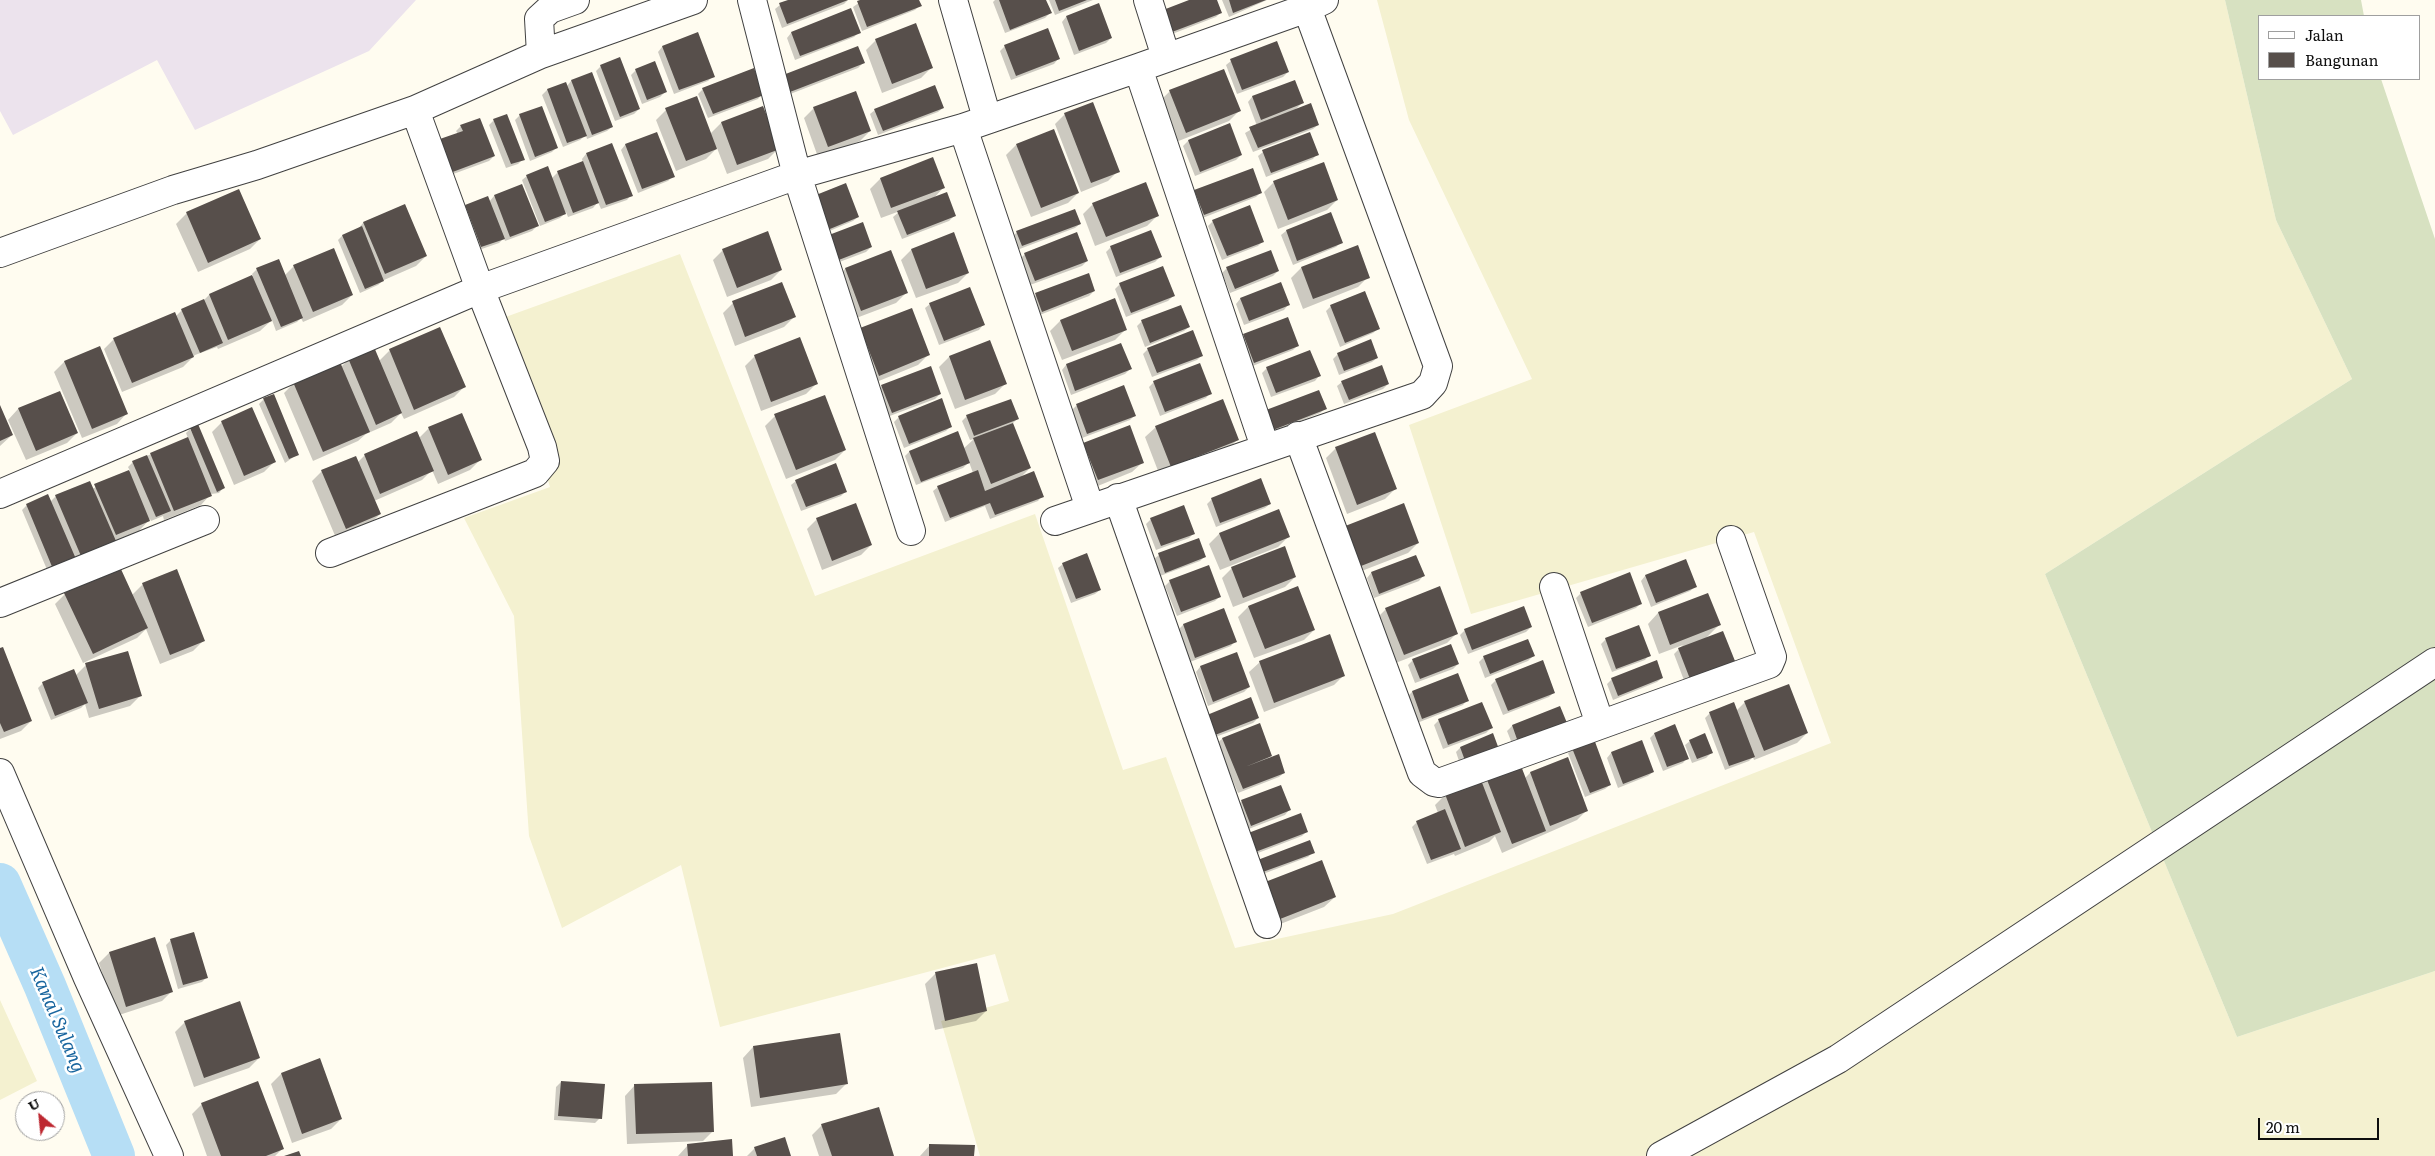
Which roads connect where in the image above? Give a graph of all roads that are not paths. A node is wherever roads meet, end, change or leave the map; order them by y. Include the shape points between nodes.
1 (575, 0) edge
2 (693, 0) edge
3 (752, 0) edge
4 (953, 0) edge
5 (1148, 0) edge
6 (1315, 4) edge
7 (542, 54) junction
8 (1166, 57) junction
9 (1138, 68) junction
10 (415, 110) junction
11 (975, 123) junction
12 (798, 175) junction
13 (0, 253) edge
14 (480, 289) junction
15 (1298, 436) junction
16 (1265, 447) junction
17 (0, 494) edge
18 (1118, 498) junction
19 (1090, 508) junction
20 (206, 520) dead end
21 (1055, 520) dead end
22 (911, 531) dead end
23 (1731, 540) dead end
24 (330, 553) dead end
25 (1554, 587) dead end
26 (0, 603) edge
27 (2435, 662) edge
28 (1600, 724) junction
29 (0, 773) edge
30 (1267, 924) dead end
31 (169, 1156) edge
32 (1661, 1156) edge

1 - 7 street via 550,9 539,19
2 - 7 street
3 - 12 street
4 - 11 street
5 - 8 street
6 - 8 street
6 - 15 street via 1438,366 1433,383 1422,395
7 - 10 street
8 - 9 street
9 - 11 street
9 - 16 street
10 - 13 street via 257,165 173,190
10 - 14 street
11 - 12 street
11 - 19 street
12 - 14 street
12 - 22 street
14 - 17 street
14 - 24 street via 545,461 535,473
15 - 16 street
15 - 28 street via 1426,778 1439,783
16 - 18 street
18 - 19 street
18 - 30 street
19 - 21 street
20 - 26 street
23 - 28 street via 1772,657 1771,662
25 - 28 street
27 - 32 street via 1838,1059
29 - 31 street

